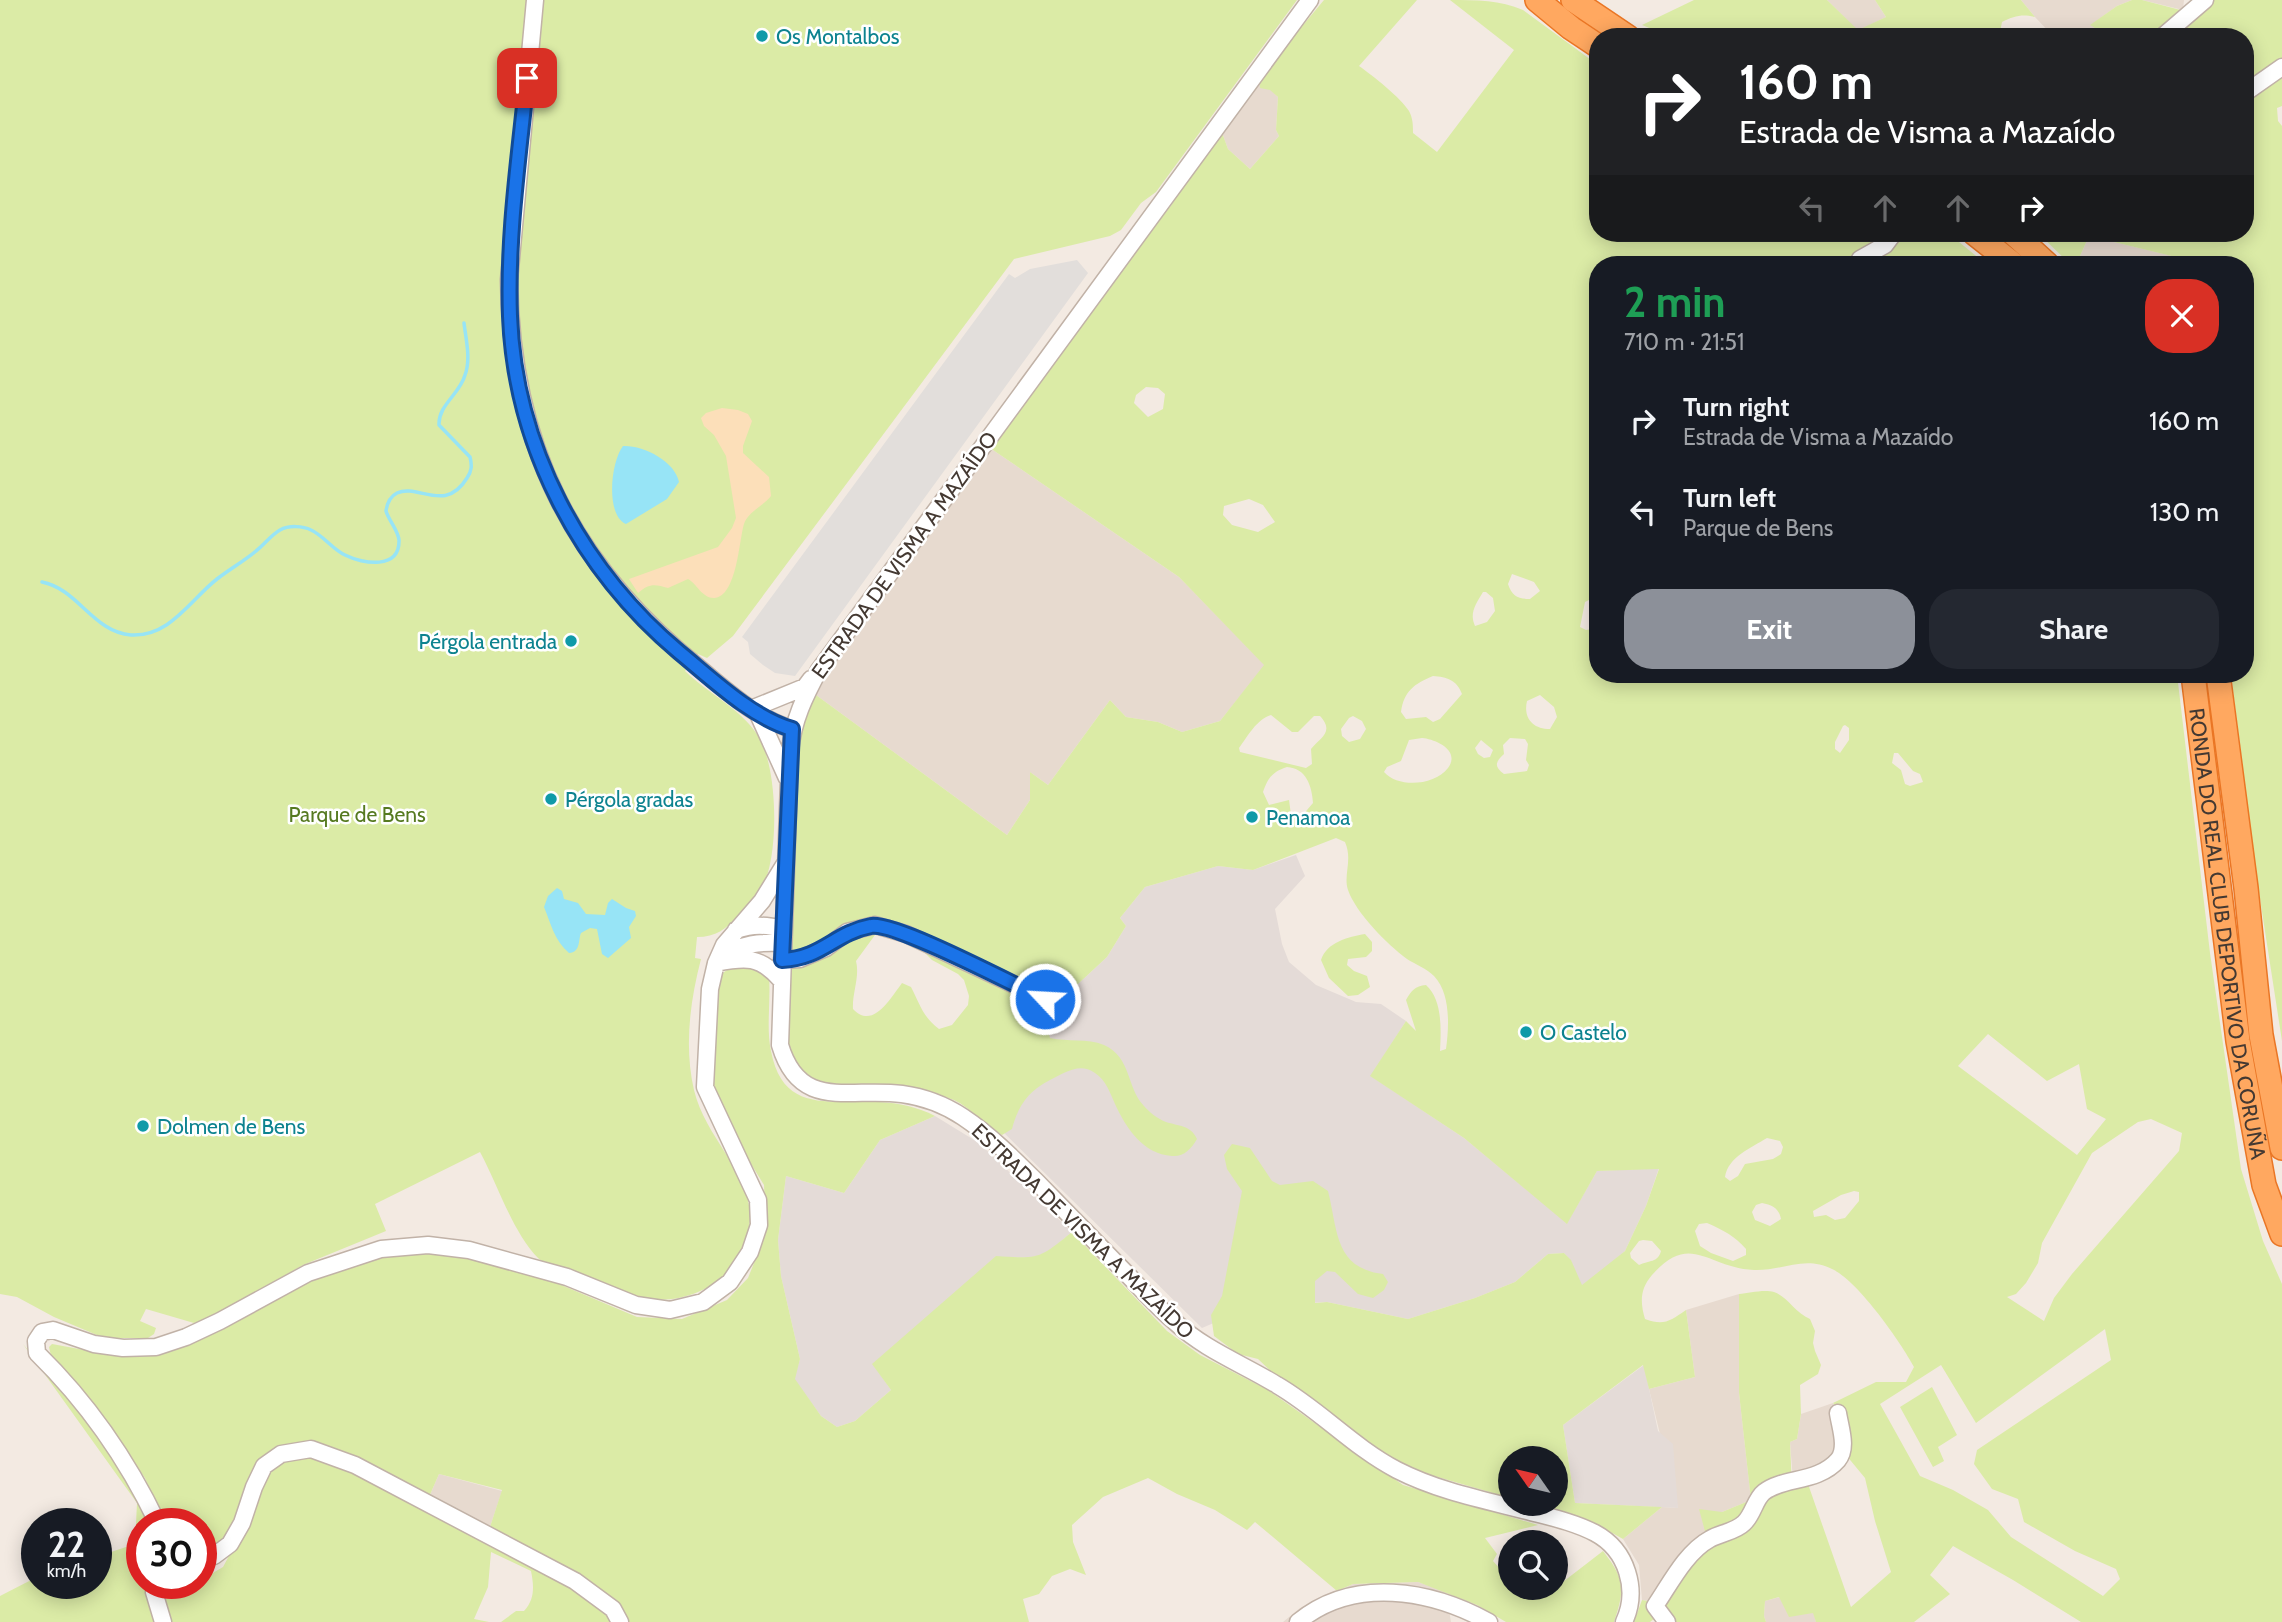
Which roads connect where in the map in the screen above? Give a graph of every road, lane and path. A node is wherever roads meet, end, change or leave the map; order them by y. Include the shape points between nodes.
1 (535, 0) edge
2 (1310, 0) edge
3 (1537, 0) edge
4 (1573, 0) edge
5 (2204, 0) edge
6 (1615, 28) edge
7 (2172, 28) edge
8 (1589, 40) edge
9 (2282, 67) edge
10 (2254, 87) edge
11 (1887, 242) edge
12 (1985, 242) edge
13 (2023, 242) edge
14 (1865, 256) edge
15 (2003, 256) edge
16 (2038, 256) edge
17 (819, 670) junction
18 (2194, 683) edge
19 (2219, 683) edge
20 (755, 711) junction
21 (792, 729) junction
22 (789, 781) junction
23 (788, 858) junction
24 (736, 930) junction
25 (783, 936) junction
26 (782, 960) junction
27 (716, 963) junction
28 (781, 981) junction
29 (1066, 1009) dead end
30 (2282, 1148) edge
31 (2282, 1234) edge
32 (1838, 1413) dead end
33 (150, 1508) edge
34 (217, 1554) edge
35 (158, 1599) edge
36 (1655, 1606) junction
37 (1627, 1614) edge
38 (163, 1622) edge
39 (620, 1622) edge
40 (1298, 1622) edge
41 (1489, 1622) edge
42 (1667, 1622) edge

1 - 20 street via 509,280 516,372 538,457 567,518 621,595 655,631
2 - 17 street, ESTRADA DE VISMA A MAZAÍDO
3 - 8 highway
4 - 6 highway
5 - 7 street
9 - 10 street
11 - 14 street
12 - 15 highway
13 - 16 highway
17 - 20 street via 805,687
17 - 21 street, ESTRADA DE VISMA A MAZAÍDO
18 - 31 highway, RONDA DO REAL CLUB DEPORTIVO DA CORUÑA via 2240,1054 2264,1185
19 - 30 highway, RONDA DO REAL CLUB DEPORTIVO DA CORUÑA via 2262,1035
20 - 21 street
20 - 22 street
21 - 22 street, ESTRADA DE VISMA A MAZAÍDO
22 - 23 street, ESTRADA DE VISMA A MAZAÍDO
23 - 24 street via 762,901
23 - 25 street, ESTRADA DE VISMA A MAZAÍDO
24 - 25 street via 764,925
24 - 27 street
25 - 26 street, ESTRADA DE VISMA A MAZAÍDO
25 - 27 street via 735,949
26 - 28 street, ESTRADA DE VISMA A MAZAÍDO
26 - 29 street via 800,959 847,932 875,925 906,934
27 - 28 street via 757,960
27 - 33 street via 709,989 705,1087 758,1200 759,1225 750,1252 730,1282 703,1301 670,1310 636,1305 567,1277 469,1250 428,1245 381,1249 309,1273 220,1321 156,1347 114,1347 42,1332 36,1341 37,1353 68,1384 130,1469
28 - 37 street, ESTRADA DE VISMA A MAZAÍDO via 780,1045 789,1068 802,1083 823,1093 917,1097 963,1117 1022,1168 1190,1335 1279,1385 1398,1471 1597,1534 1627,1568
32 - 36 street via 1844,1447 1840,1458 1806,1479 1763,1492 1743,1524 1708,1540 1691,1554
34 - 39 street via 230,1544 242,1523 264,1466 281,1454 311,1449 355,1465 575,1581 613,1609
35 - 38 street
36 - 37 street
36 - 42 street
40 - 41 street via 1332,1602 1383,1592 1438,1599

